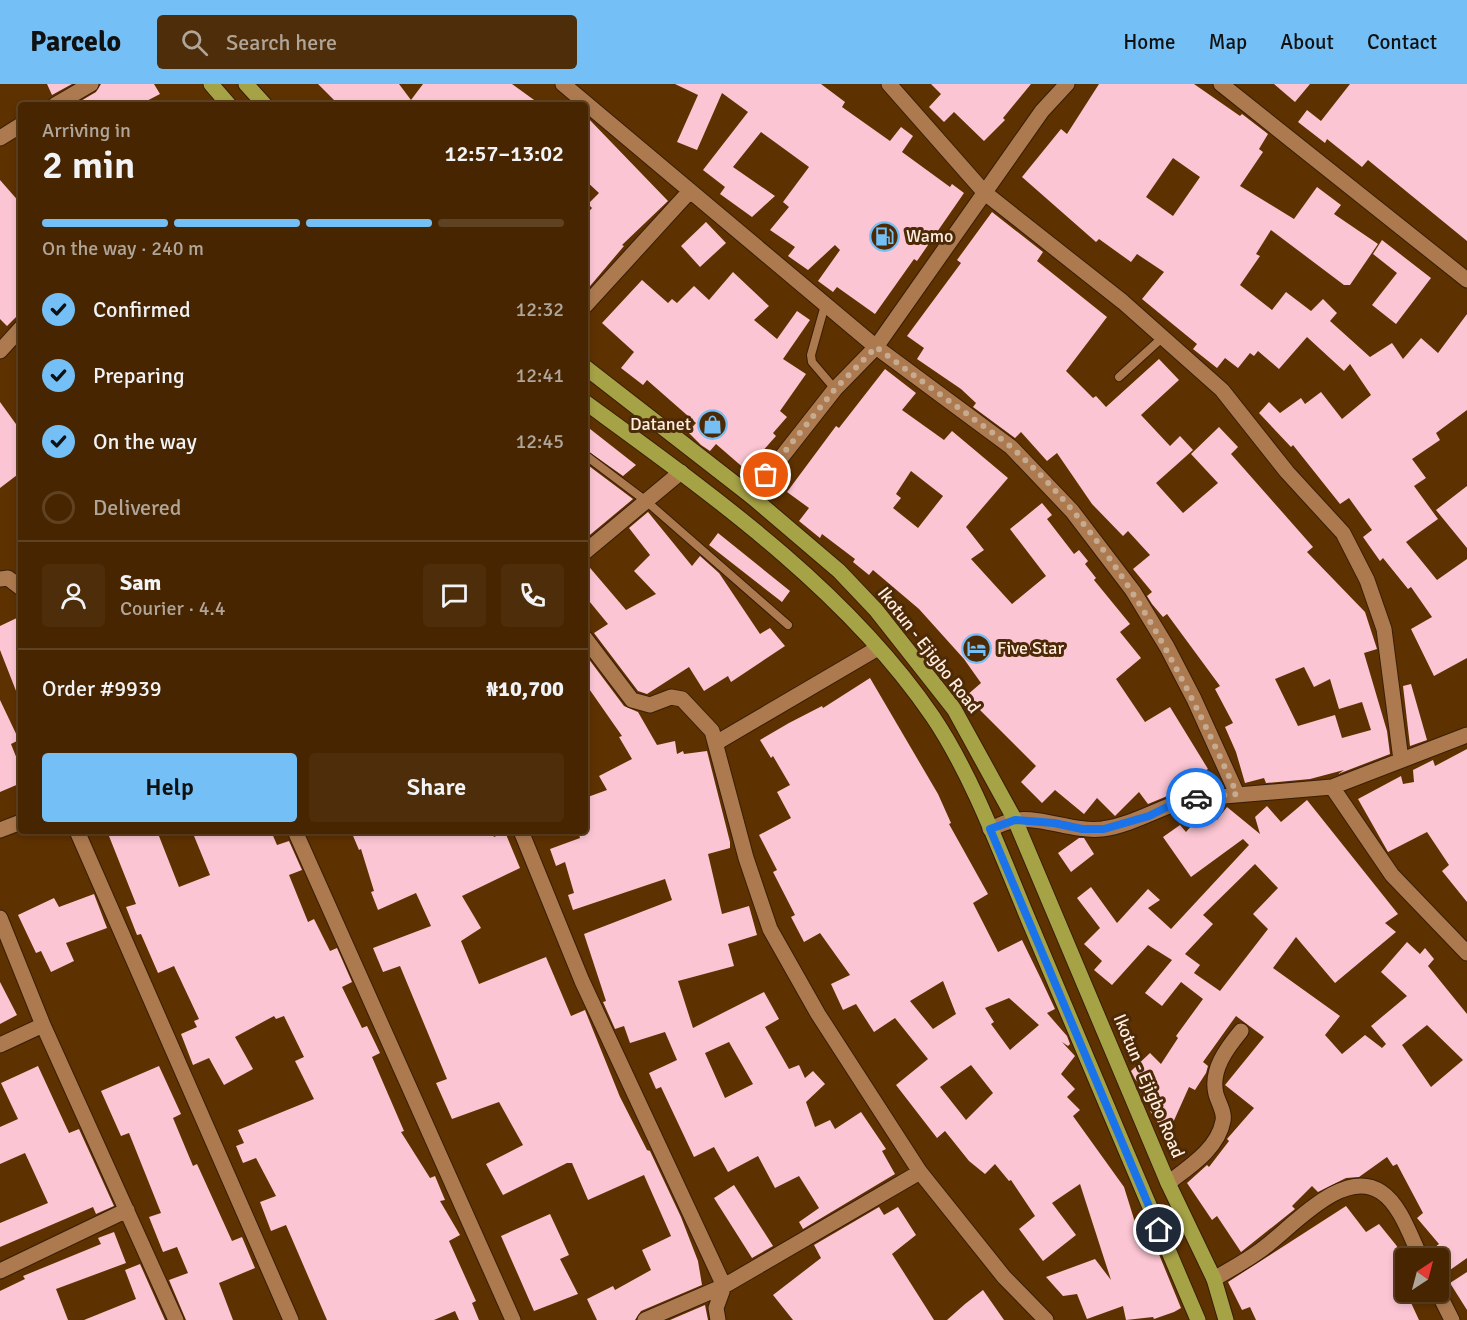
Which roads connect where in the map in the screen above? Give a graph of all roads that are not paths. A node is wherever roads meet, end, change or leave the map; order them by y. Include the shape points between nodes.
1 (91, 84) edge
2 (212, 84) edge
3 (246, 84) edge
4 (563, 84) edge
5 (889, 84) edge
6 (1067, 84) edge
7 (1221, 84) edge
8 (60, 102) edge
9 (225, 102) edge
10 (262, 102) edge
11 (584, 102) edge
12 (588, 105) edge
13 (18, 127) edge
14 (0, 138) edge
15 (690, 191) junction
16 (985, 193) junction
17 (1467, 280) edge
18 (588, 303) edge
19 (825, 305) junction
20 (18, 331) edge
21 (1163, 337) junction
22 (876, 347) junction
23 (0, 351) edge
24 (588, 369) edge
25 (1119, 377) dead end
26 (835, 389) junction
27 (588, 404) edge
28 (588, 457) edge
29 (681, 472) junction
30 (751, 496) junction
31 (646, 501) junction
32 (588, 549) edge
33 (0, 579) edge
34 (18, 586) edge
35 (788, 625) dead end
36 (588, 642) edge
37 (878, 648) junction
38 (1467, 735) edge
39 (717, 743) junction
40 (1401, 760) junction
41 (1332, 787) junction
42 (1237, 794) junction
43 (1015, 820) junction
44 (18, 823) edge
45 (990, 829) junction
46 (0, 830) edge
47 (77, 834) edge
48 (296, 834) edge
49 (522, 834) edge
50 (0, 918) edge
51 (1467, 953) edge
52 (43, 1025) junction
53 (1241, 1030) dead end
54 (0, 1045) edge
55 (920, 1172) junction
56 (1168, 1183) junction
57 (127, 1210) junction
58 (1416, 1248) edge
59 (0, 1271) edge
60 (1214, 1279) junction
61 (724, 1286) junction
62 (1443, 1302) edge
63 (176, 1320) edge
64 (291, 1320) edge
65 (513, 1320) edge
66 (645, 1320) edge
67 (718, 1320) edge
68 (1046, 1320) edge
69 (1198, 1320) edge
70 (1226, 1320) edge
71 (1452, 1320) edge

1 - 8 street
2 - 9 main road
3 - 10 main road
4 - 11 street
5 - 16 street
6 - 16 street via 1041,111
7 - 17 street
12 - 15 street
13 - 14 street
15 - 18 street
15 - 19 street
16 - 21 street
16 - 22 street
19 - 22 street
19 - 26 lane via 811,355 812,362
20 - 23 street
21 - 25 lane
21 - 40 street via 1222,390 1287,472 1343,533 1367,580 1384,629
22 - 26 street
22 - 42 street via 1011,447 1072,511 1133,591 1167,646
24 - 30 main road, Ikotun - Ejigbo Road
26 - 30 street
27 - 29 main road
28 - 31 lane
29 - 31 street
29 - 37 main road via 797,568
30 - 43 main road, Ikotun - Ejigbo Road via 839,572 876,610 954,709
31 - 32 street
31 - 35 lane
33 - 34 street via 8,578
36 - 39 street via 632,700 650,705 671,697 682,699 712,731
37 - 39 street
37 - 45 main road via 951,746
38 - 40 street
39 - 55 street via 746,858 770,929 818,1014
40 - 41 street
41 - 42 street
41 - 51 street via 1392,875
42 - 43 street via 1189,799 1104,829
43 - 45 street
43 - 56 main road, Ikotun - Ejigbo Road
44 - 46 street
45 - 69 main road
47 - 64 street
48 - 65 street
49 - 61 street via 582,981
50 - 52 street
52 - 54 street
52 - 57 street
53 - 56 street via 1222,1055 1215,1077 1215,1093 1224,1119 1218,1134 1207,1152
55 - 61 street
55 - 68 street via 1004,1277
56 - 60 main road, Ikotun - Ejigbo Road
57 - 59 street
57 - 63 street
58 - 60 street via 1394,1205 1368,1185 1324,1199 1260,1251
60 - 70 main road, Ikotun - Ejigbo Road
61 - 66 street
61 - 67 street via 716,1308
62 - 71 street

